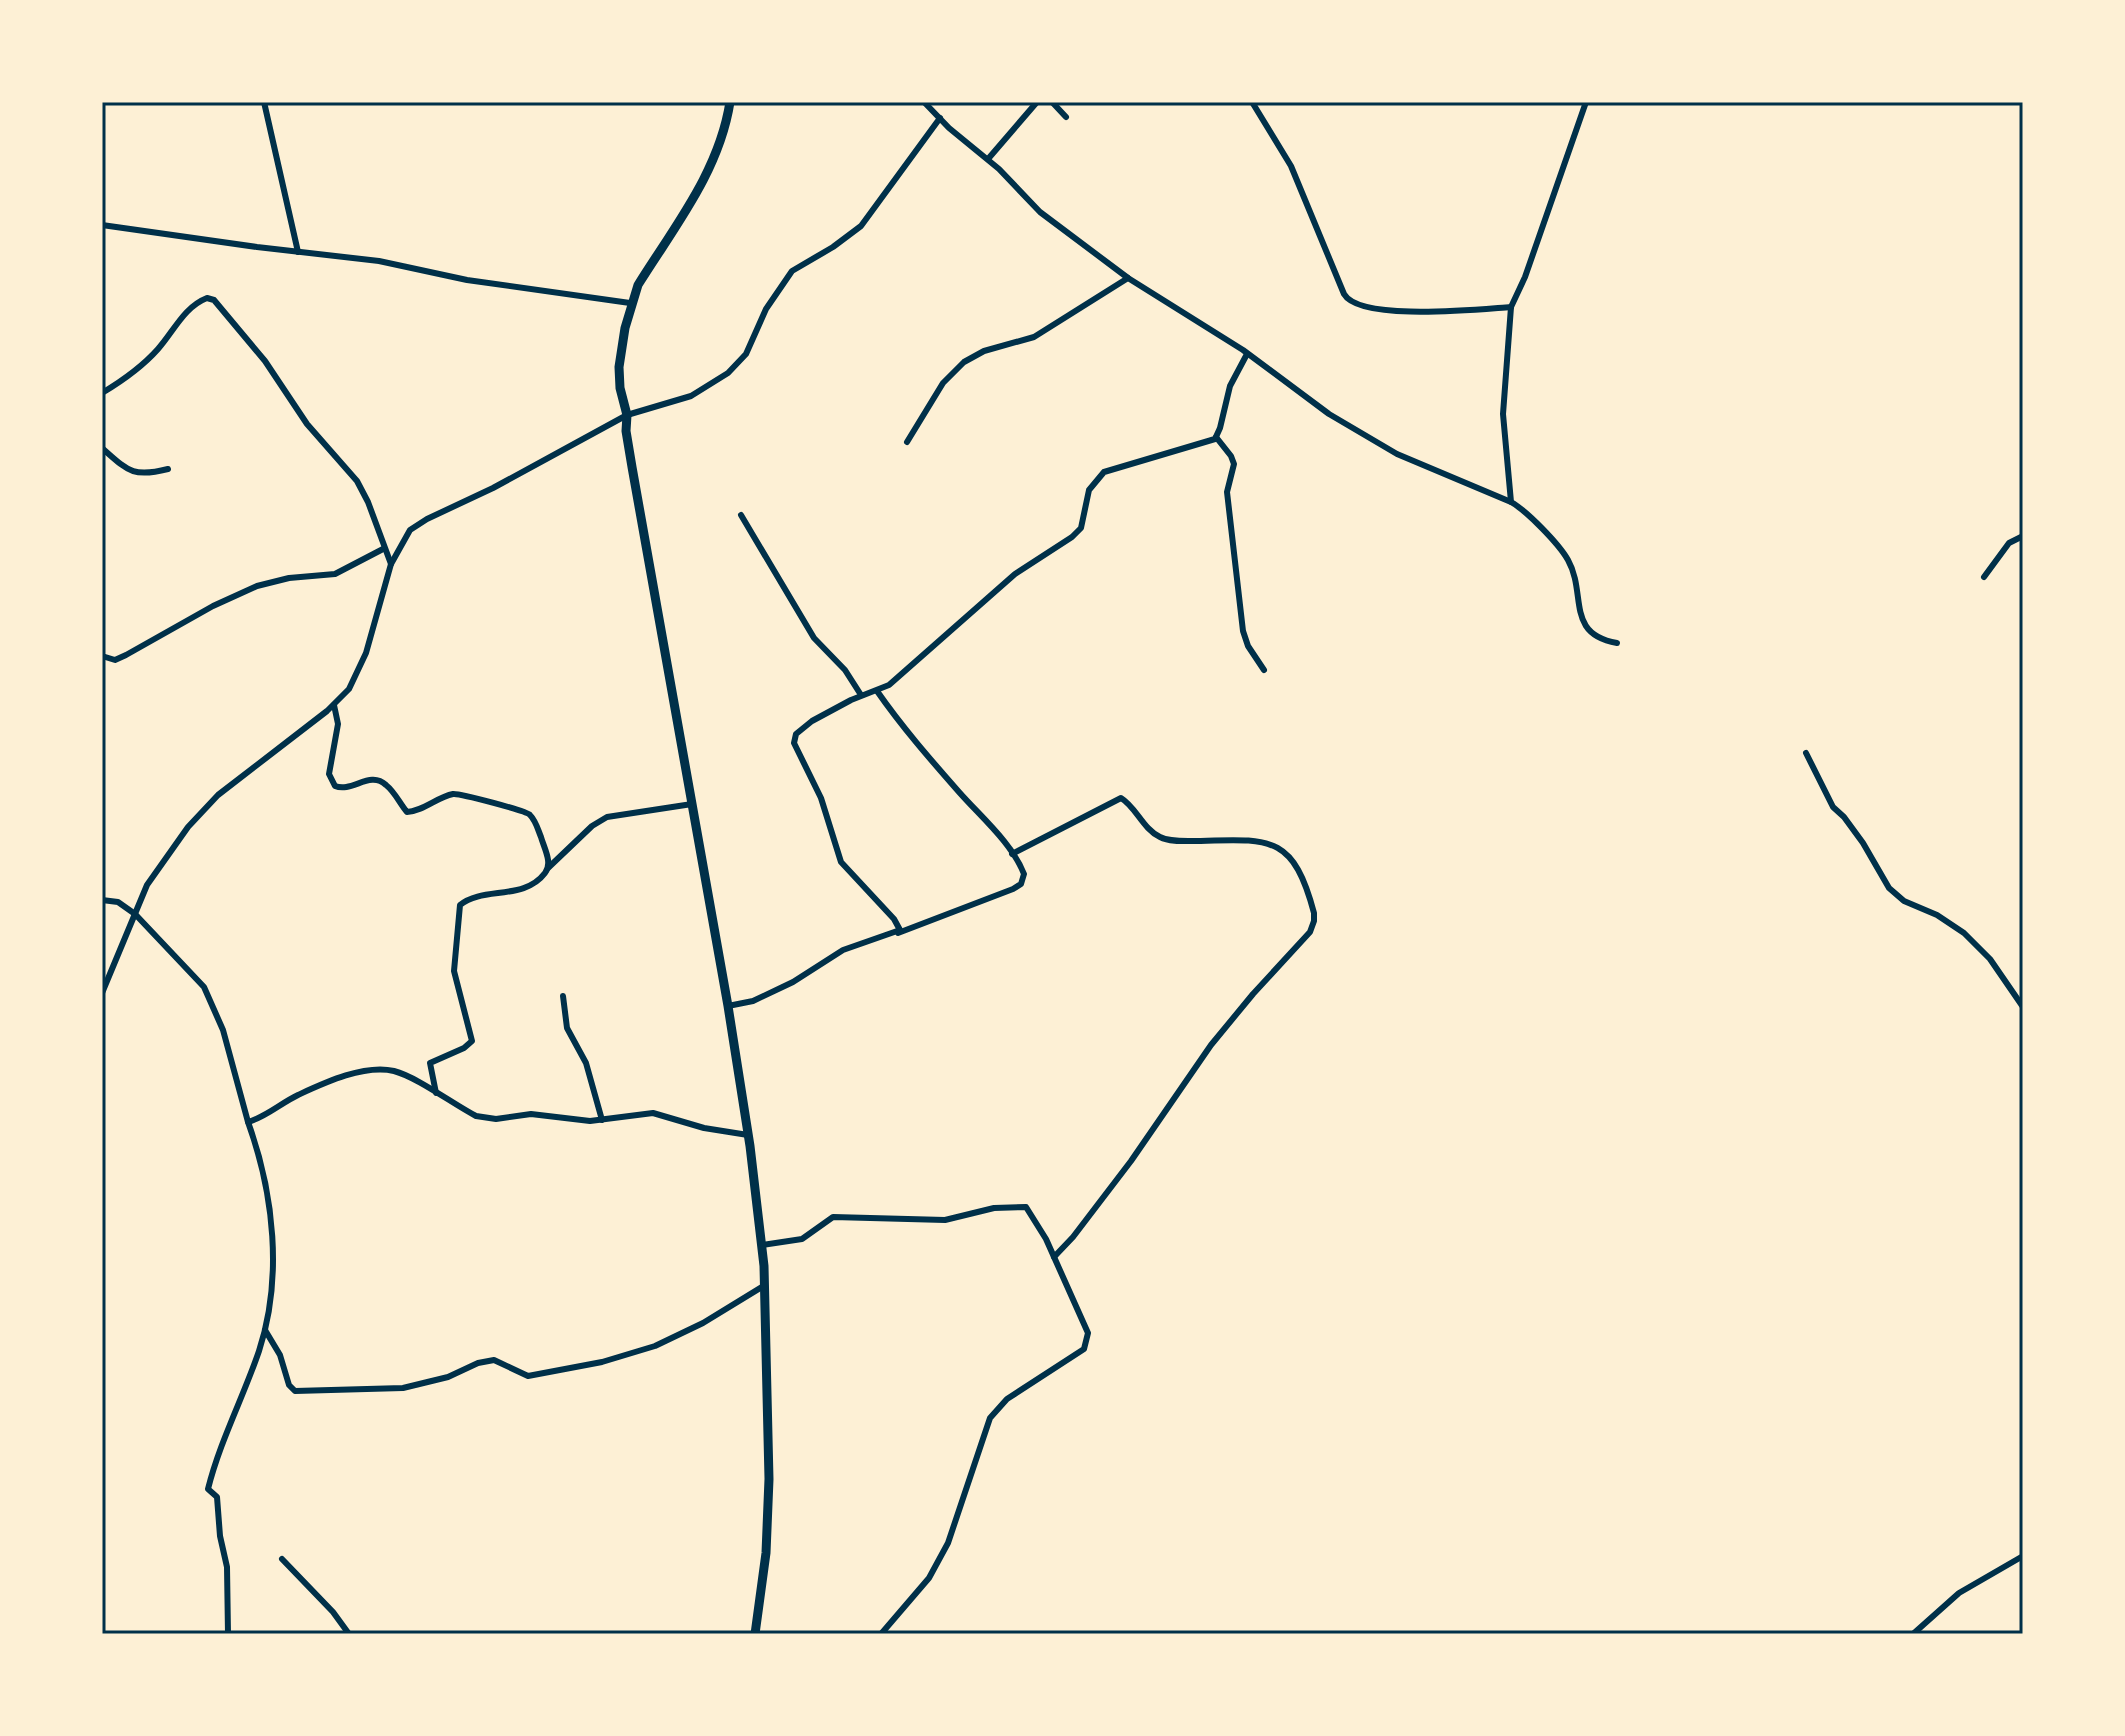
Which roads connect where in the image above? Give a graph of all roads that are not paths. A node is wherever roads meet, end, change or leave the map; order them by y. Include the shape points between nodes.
1 (264, 102) edge
2 (730, 102) edge
3 (924, 102) edge
4 (1037, 102) edge
5 (1052, 102) edge
6 (1252, 102) edge
7 (1586, 102) edge
8 (1066, 117) dead end
9 (940, 118) junction
10 (988, 159) junction
11 (102, 225) edge
12 (298, 252) junction
13 (1128, 278) junction
14 (630, 303) junction
15 (1511, 307) junction
16 (1247, 354) junction
17 (102, 393) edge
18 (627, 415) junction
19 (1216, 437) junction
20 (907, 442) dead end
21 (102, 448) edge
22 (168, 469) dead end
23 (1511, 502) junction
24 (741, 515) dead end
25 (2023, 536) edge
26 (383, 549) junction
27 (391, 564) junction
28 (1984, 577) dead end
29 (1617, 643) dead end
30 (102, 656) edge
31 (1264, 670) dead end
32 (877, 691) junction
33 (861, 695) junction
34 (334, 705) junction
35 (1806, 753) dead end
36 (692, 804) junction
37 (1012, 854) junction
38 (548, 868) junction
39 (102, 900) edge
40 (135, 914) junction
41 (898, 933) junction
42 (102, 993) edge
43 (563, 996) dead end
44 (728, 1006) junction
45 (2023, 1007) edge
46 (436, 1093) junction
47 (602, 1120) junction
48 (248, 1122) junction
49 (748, 1135) junction
50 (762, 1245) junction
51 (1054, 1257) junction
52 (765, 1285) junction
53 (265, 1330) junction
54 (2023, 1556) edge
55 (282, 1559) dead end
56 (228, 1634) edge
57 (349, 1634) edge
58 (755, 1634) edge
59 (881, 1634) edge
60 (1913, 1634) edge

1 - 12 street
2 - 14 highway via 705,178
3 - 9 street
4 - 10 street
5 - 8 street
6 - 15 street via 1291,166 1349,302 1445,313
7 - 15 street
9 - 10 street
9 - 18 street via 861,226 792,271 766,309 741,362 691,396
10 - 13 street via 1040,212
11 - 12 street
12 - 14 street
13 - 16 street
13 - 20 street via 1034,337 964,362 943,383
14 - 18 highway via 619,367
15 - 23 street via 1503,414
16 - 19 street via 1230,386
16 - 23 street via 1315,405 1397,454
17 - 26 street via 158,349 199,302 214,300 357,481
18 - 27 street via 416,525
18 - 36 highway
19 - 31 street via 1234,464 1227,492 1243,631
19 - 32 street via 1104,472 1089,490 1078,533 1015,574
21 - 22 street via 136,474
23 - 29 street via 1568,559 1589,631
24 - 33 street via 814,638
25 - 28 street via 2009,543
26 - 27 street
26 - 30 street via 335,574 257,586 115,660
27 - 34 street via 361,668
32 - 33 street
32 - 37 street
33 - 41 street via 812,721 796,734 794,743 821,798 838,856 894,919
34 - 38 street via 338,724 329,774 335,786 381,781 407,812 455,794 522,809 535,821
34 - 40 street via 206,807 154,871
35 - 45 street via 1833,807 1863,843 1889,888 1964,933 1990,959
36 - 38 street via 607,817
36 - 44 highway
37 - 41 street via 1024,874 1021,884
37 - 51 street via 1121,798 1160,837 1248,839 1279,848 1297,865 1314,913 1310,932 1211,1045 1131,1161
38 - 46 street via 523,888 460,905 454,971 472,1041 430,1063
39 - 40 street via 118,902
40 - 42 street
40 - 48 street via 204,987 223,1030
41 - 44 street via 843,950 793,982
43 - 47 street via 567,1028 586,1063
44 - 49 highway
46 - 47 street via 490,1119 531,1114
46 - 48 street via 395,1071 371,1070 308,1091
47 - 49 street via 653,1113
48 - 53 street via 269,1196 271,1274
49 - 50 highway
50 - 51 street via 802,1239 833,1217 945,1220 1018,1206 1030,1211
50 - 52 highway
51 - 59 street via 1088,1333 1087,1343 1007,1399 990,1418 948,1543 929,1578
52 - 53 street via 677,1337 628,1356 528,1376 500,1361 488,1361 403,1388 295,1391
52 - 58 highway via 769,1505
53 - 56 street via 208,1489 217,1497 227,1567
54 - 60 street via 1959,1593
55 - 57 street

